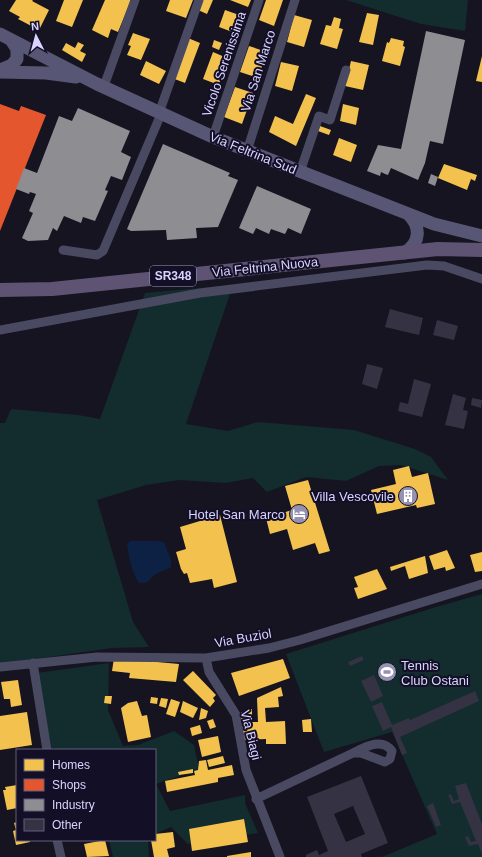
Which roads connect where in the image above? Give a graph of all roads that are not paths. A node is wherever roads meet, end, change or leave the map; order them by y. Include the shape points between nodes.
1 (135, 0) edge
2 (199, 0) edge
3 (259, 0) edge
4 (295, 0) edge
5 (6, 37) edge
6 (346, 70) dead end
7 (0, 71) edge
8 (100, 85) junction
9 (160, 113) junction
10 (213, 137) junction
11 (247, 151) junction
12 (300, 172) junction
13 (406, 213) junction
14 (482, 236) edge
15 (63, 250) dead end
16 (479, 251) edge
17 (404, 252) junction
18 (482, 279) edge
19 (52, 289) junction
20 (0, 290) edge
21 (0, 299) edge
22 (0, 330) edge
23 (482, 584) edge
24 (206, 658) junction
25 (33, 663) junction
26 (0, 666) edge
27 (48, 749) edge
28 (353, 753) dead end
29 (256, 799) junction
30 (57, 841) edge
31 (61, 857) edge
32 (280, 857) edge

1 - 8 street
2 - 9 street
3 - 10 street, Vicolo Serenissima
4 - 11 street, Via San Marco
5 - 7 main road via 17,49 17,59 12,65
5 - 8 main road, Via Feltrina Sud
6 - 12 street via 330,120 320,116
7 - 8 main road, Via Feltrina Sud via 56,73
8 - 9 main road, Via Feltrina Sud
9 - 10 main road, Via Feltrina Sud
9 - 15 street via 103,251 97,255
10 - 11 main road, Via Feltrina Sud
11 - 12 main road, Via Feltrina Sud
12 - 13 main road, Via Feltrina Sud
13 - 14 main road, Via Feltrina Sud via 444,227
13 - 17 main road via 416,223 418,230 412,245
16 - 17 main road, Via Feltrina Nuova / SR348 via 442,249
17 - 19 main road, Via Feltrina Nuova / SR348
18 - 22 street via 444,266 426,265 200,293
19 - 20 main road, Via Feltrina Nuova / SR348
19 - 21 main road
23 - 24 street, Via Buziol via 300,640 269,648
24 - 25 street, Via Buziol via 97,657
24 - 29 street, Via Biagi via 208,672 236,715 243,757
25 - 26 street, Via Buziol
25 - 27 street
28 - 29 street
29 - 32 street, Via Biagi
30 - 31 street

